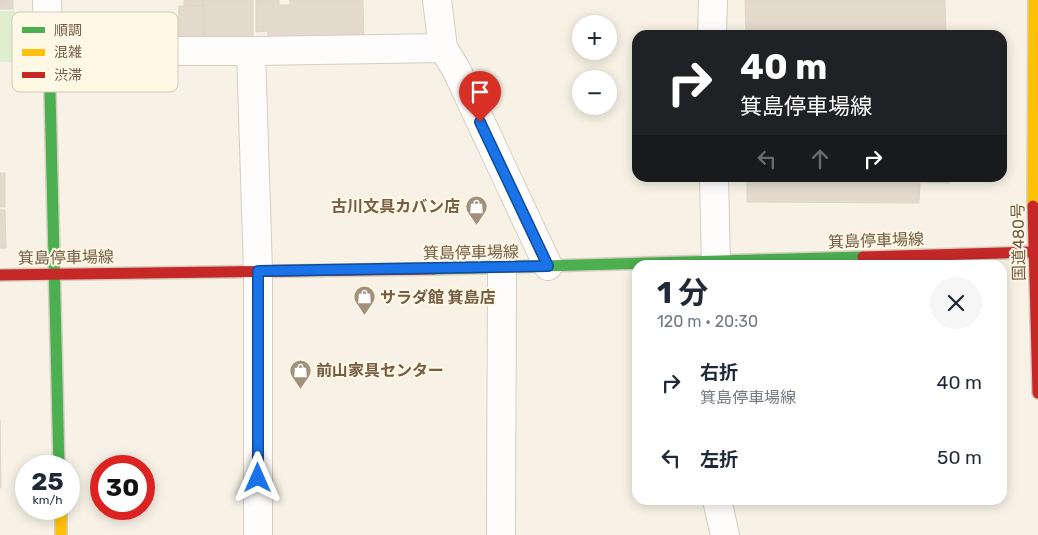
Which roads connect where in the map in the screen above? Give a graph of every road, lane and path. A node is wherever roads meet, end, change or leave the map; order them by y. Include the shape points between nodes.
1 (438, 0) edge
2 (713, 0) edge
3 (1034, 0) edge
4 (712, 30) edge
5 (443, 48) junction
6 (178, 51) edge
7 (251, 51) junction
8 (50, 92) edge
9 (714, 182) edge
10 (1033, 252) junction
11 (716, 260) edge
12 (802, 260) edge
13 (632, 264) edge
14 (548, 266) junction
15 (502, 268) junction
16 (258, 271) junction
17 (53, 274) junction
18 (0, 275) edge
19 (1038, 393) edge
20 (59, 455) edge
21 (717, 505) edge
22 (60, 520) edge
23 (61, 535) edge
24 (258, 535) edge
25 (501, 535) edge
26 (724, 535) edge

1 - 5 street
2 - 4 street
3 - 10 main road, 国道480号
5 - 7 street
5 - 14 street via 456,69
6 - 7 street
7 - 16 street
8 - 17 main road
9 - 11 street
10 - 12 main road, 箕島停車場線
10 - 19 main road, 国道480号
13 - 14 main road, 箕島停車場線
14 - 15 main road, 箕島停車場線
15 - 16 main road, 箕島停車場線
15 - 25 street
16 - 17 main road, 箕島停車場線
16 - 24 street
17 - 18 main road, 箕島停車場線
17 - 20 main road
21 - 26 street
22 - 23 main road

